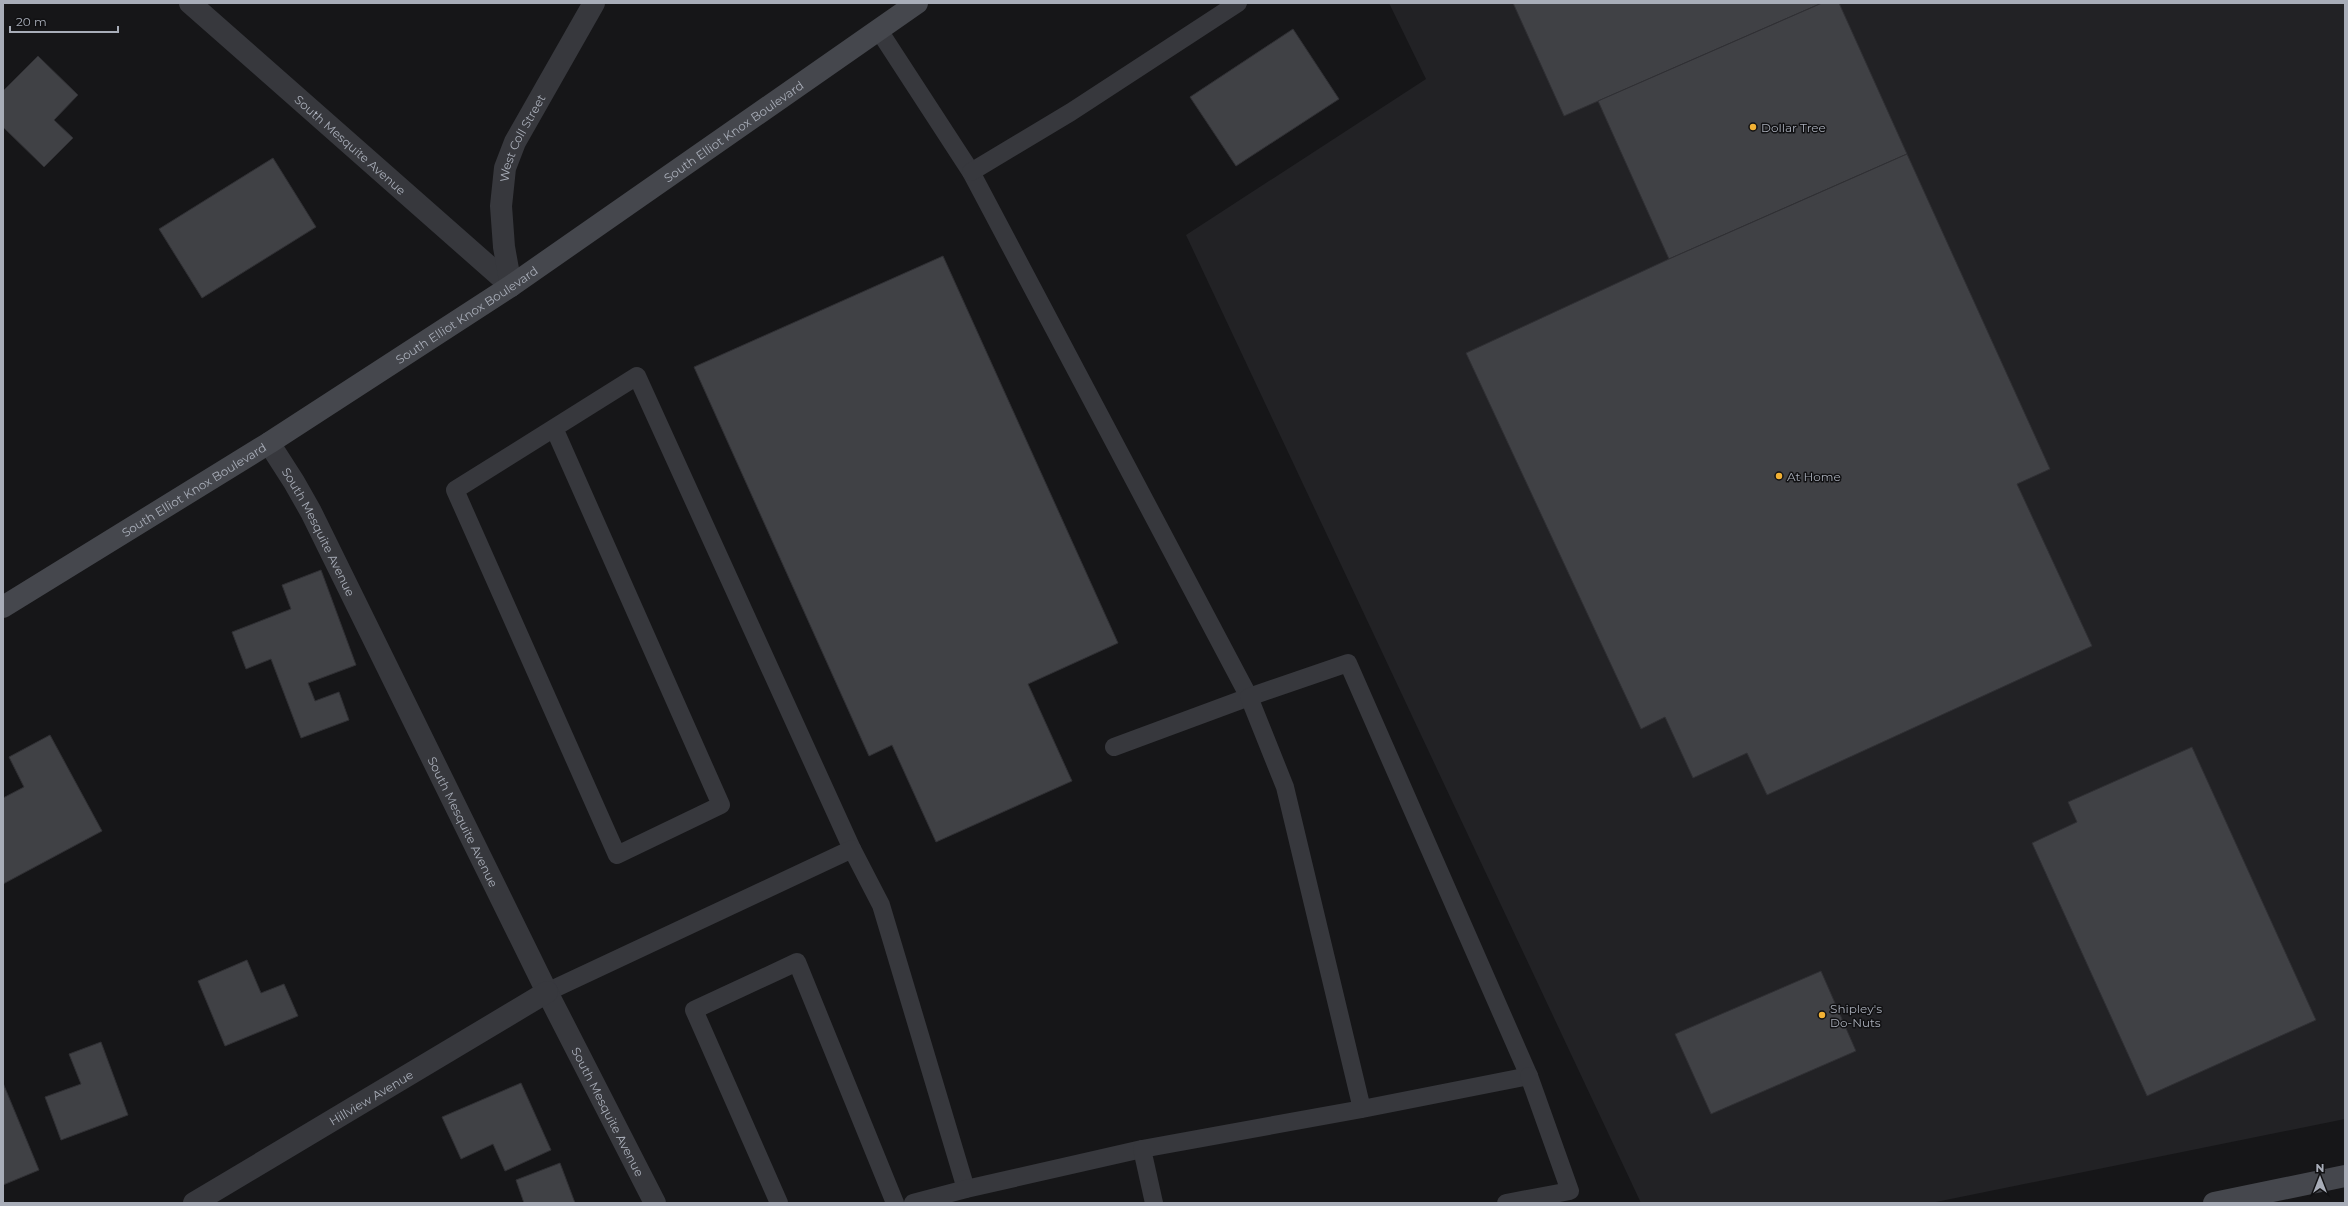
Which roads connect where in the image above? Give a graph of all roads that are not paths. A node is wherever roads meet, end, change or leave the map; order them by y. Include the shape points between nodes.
1 (190, 3) edge
2 (594, 3) edge
3 (917, 3) edge
4 (1238, 3) edge
5 (878, 29) junction
6 (971, 172) junction
7 (511, 286) junction
8 (554, 428) junction
9 (269, 443) junction
10 (3, 607) edge
11 (1249, 697) junction
12 (1114, 747) dead end
13 (852, 849) junction
14 (547, 992) junction
15 (1529, 1076) junction
16 (1362, 1109) junction
17 (1142, 1148) junction
18 (2345, 1176) edge
19 (966, 1188) junction
20 (194, 1203) edge
21 (654, 1203) edge
22 (779, 1203) edge
23 (895, 1203) edge
24 (913, 1203) edge
25 (1154, 1203) edge
26 (1506, 1203) edge
27 (2214, 1203) edge

1 - 7 street, South Mesquite Avenue
2 - 7 street, West Coll Street via 515,142 505,168 501,206 504,247
3 - 5 main road, South Elliot Knox Boulevard
4 - 6 lane via 1071,112
5 - 6 lane
5 - 7 main road, South Elliot Knox Boulevard
6 - 11 lane
7 - 9 main road, South Elliot Knox Boulevard
8 - 8 lane via 455,490 617,855 721,805
8 - 13 lane via 637,376
9 - 10 main road, South Elliot Knox Boulevard
9 - 14 street, South Mesquite Avenue via 311,512
11 - 12 lane
11 - 15 lane via 1348,663
11 - 16 lane via 1285,787
13 - 14 lane
13 - 19 lane via 881,906
14 - 20 street, Hillview Avenue
14 - 21 street, South Mesquite Avenue
15 - 16 lane
15 - 26 lane via 1570,1191
16 - 17 lane
17 - 19 lane
17 - 25 lane
18 - 27 main road
19 - 24 lane
22 - 23 lane via 694,1010 797,962

